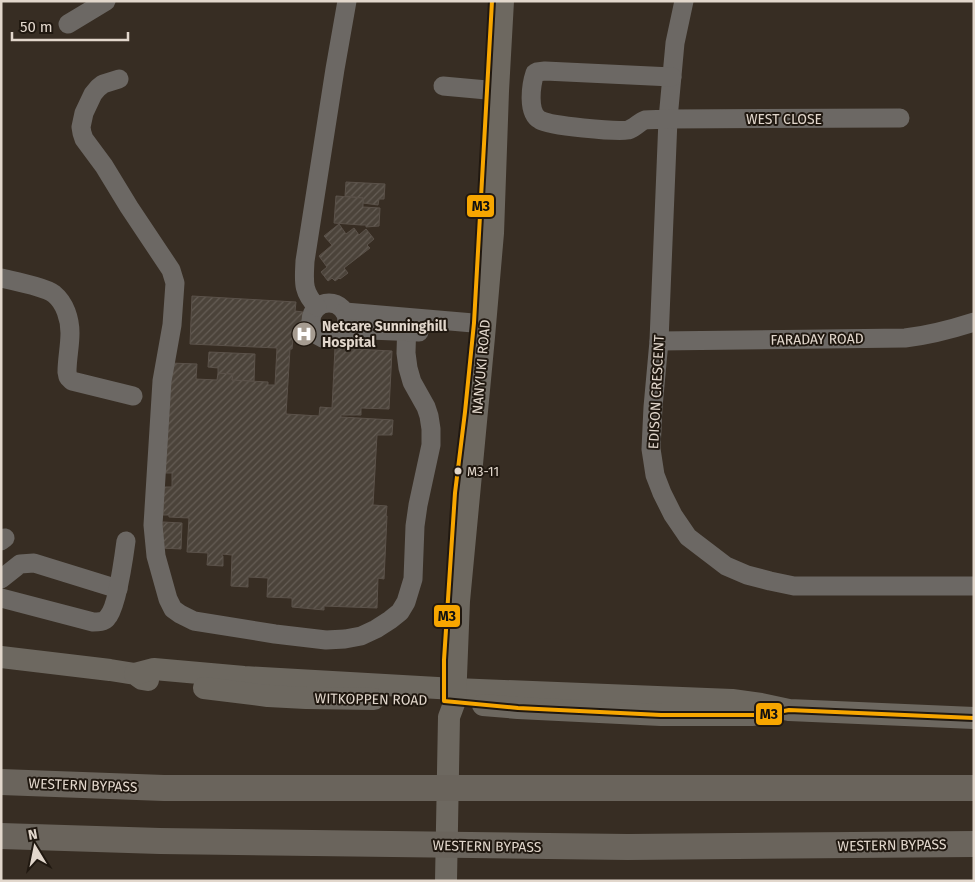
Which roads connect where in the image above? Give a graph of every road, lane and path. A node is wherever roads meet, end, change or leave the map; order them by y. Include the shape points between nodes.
1 (106, 1) edge
2 (348, 1) edge
3 (492, 1) edge
4 (503, 1) edge
5 (684, 1) edge
6 (68, 24) dead end
7 (672, 77) junction
8 (119, 79) dead end
9 (443, 86) dead end
10 (492, 91) junction
11 (900, 118) dead end
12 (668, 119) junction
13 (1, 278) edge
14 (317, 307) junction
15 (345, 320) junction
16 (974, 322) edge
17 (407, 325) junction
18 (479, 330) junction
19 (659, 341) junction
20 (133, 396) dead end
21 (126, 541) dead end
22 (1, 579) edge
23 (974, 586) edge
24 (118, 589) junction
25 (1, 598) edge
26 (1, 657) edge
27 (450, 700) junction
28 (974, 718) edge
29 (1, 782) edge
30 (974, 788) edge
31 (1, 836) edge
32 (974, 844) edge
33 (446, 881) edge

1 - 6 street
2 - 14 street via 305,261 306,293
3 - 10 main road, NANYUKI ROAD
4 - 10 main road, NANYUKI ROAD
5 - 7 street, EDISON CRESCENT
7 - 12 street, EDISON CRESCENT
7 - 12 street, WEST CLOSE via 545,70 534,73 530,94 534,114 552,124 628,130 645,120
8 - 17 street via 103,84 93,94 81,126 84,139 171,270 175,283 172,325 162,381 153,525 156,556 173,609 194,621 326,640 361,636 400,612 413,579 415,526 431,429 426,407 408,368
9 - 10 street
10 - 18 main road, NANYUKI ROAD via 485,133
11 - 12 street, WEST CLOSE
12 - 19 street, EDISON CRESCENT
13 - 20 street via 53,293 60,301 70,333 67,372 72,381
14 - 15 street via 324,303 339,306
14 - 15 street via 312,314 312,328 322,337 339,336
15 - 17 street
16 - 19 street, FARADAY ROAD via 930,335 905,338
17 - 18 street
18 - 27 main road, NANYUKI ROAD via 455,493 446,621
19 - 23 street, EDISON CRESCENT via 651,449 655,475 673,515 688,537 707,553 726,566 747,574 794,586
21 - 24 street
22 - 24 street via 20,564 34,563
24 - 25 street via 109,617 97,622
26 - 27 main road, WITKOPPEN ROAD via 110,670 152,681 268,696
27 - 28 main road, WITKOPPEN ROAD via 732,700 789,710
27 - 33 main road, NANYUKI ROAD
29 - 30 highway, WESTERN BYPASS via 164,788
31 - 32 highway, WESTERN BYPASS via 628,848

